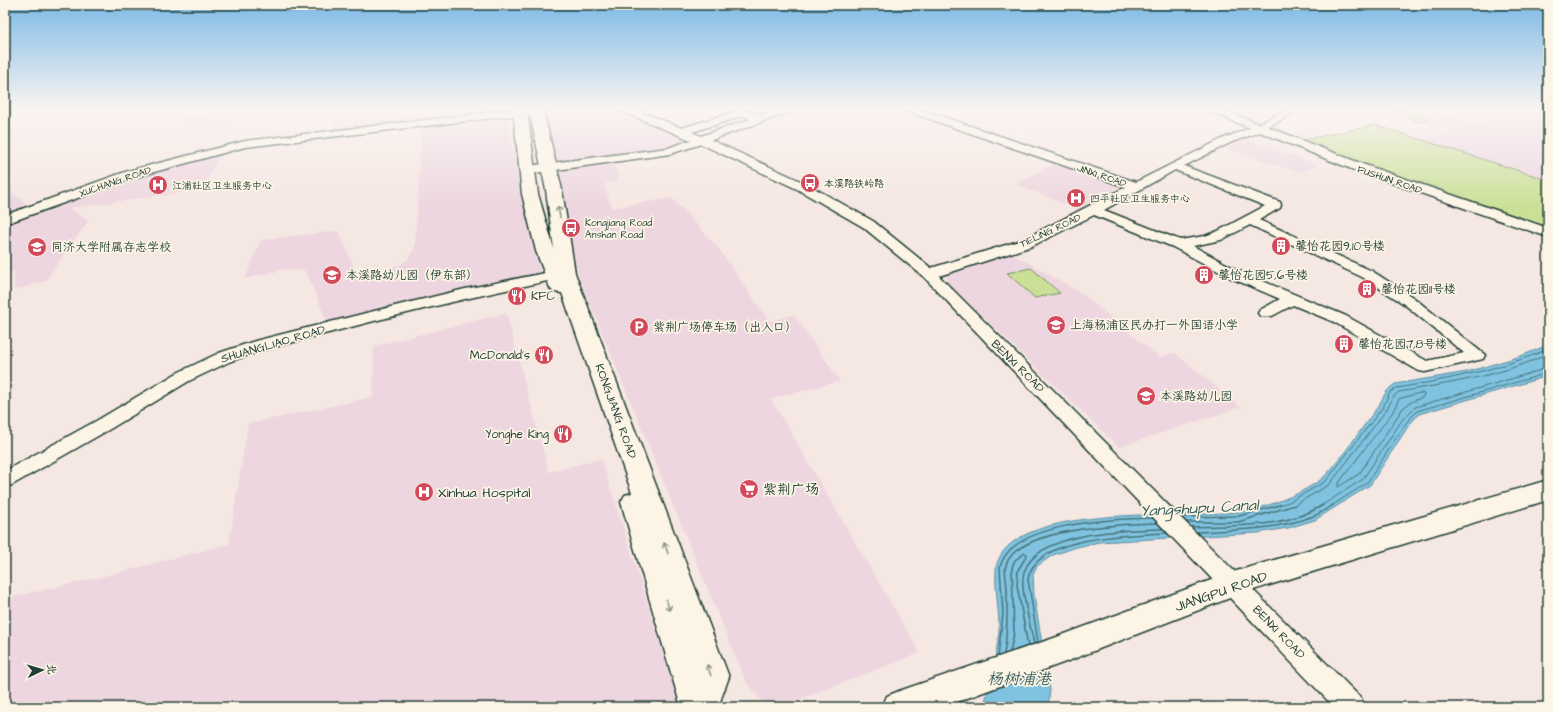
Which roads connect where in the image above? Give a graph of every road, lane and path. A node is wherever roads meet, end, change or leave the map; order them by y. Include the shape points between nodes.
1 (258, 142) edge
2 (531, 142) edge
3 (539, 142) edge
4 (695, 142) edge
5 (706, 142) edge
6 (1011, 142) edge
7 (1223, 142) edge
8 (1295, 142) edge
9 (1174, 166) junction
10 (539, 168) junction
11 (1134, 186) junction
12 (1094, 210) junction
13 (5, 220) edge
14 (1250, 220) junction
15 (1548, 233) edge
16 (1178, 244) junction
17 (560, 274) junction
18 (929, 274) junction
19 (1292, 298) junction
20 (1266, 313) dead end
21 (5, 480) edge
22 (1548, 490) edge
23 (1233, 584) junction
24 (700, 707) edge
25 (899, 707) edge
26 (1352, 707) edge

1 - 13 street, XUCHANG ROAD via 132,174
2 - 10 main road, KONGJIANG ROAD
3 - 10 main road, KONGJIANG ROAD
4 - 10 street via 644,156
5 - 18 street, BENXI ROAD via 801,186 868,224
6 - 11 street, JINXI ROAD
7 - 9 street, TIELING ROAD
8 - 15 street, FUSHUN ROAD via 1362,169
9 - 11 street, TIELING ROAD
9 - 14 street via 1274,205
10 - 17 main road, KONGJIANG ROAD via 562,228
11 - 12 street, TIELING ROAD
12 - 16 street
12 - 18 street, TIELING ROAD via 1027,243
14 - 16 street via 1223,236
14 - 19 street via 1367,274 1409,301 1477,355 1425,367 1340,319
16 - 19 street via 1236,275
17 - 21 street, SHUANGLIAO ROAD via 370,317 225,357 183,377
17 - 24 main road, KONGJIANG ROAD via 712,677
18 - 23 street, BENXI ROAD
19 - 20 street
22 - 23 main road, JIANGPU ROAD
23 - 25 main road, JIANGPU ROAD via 1057,651
23 - 26 street, BENXI ROAD

